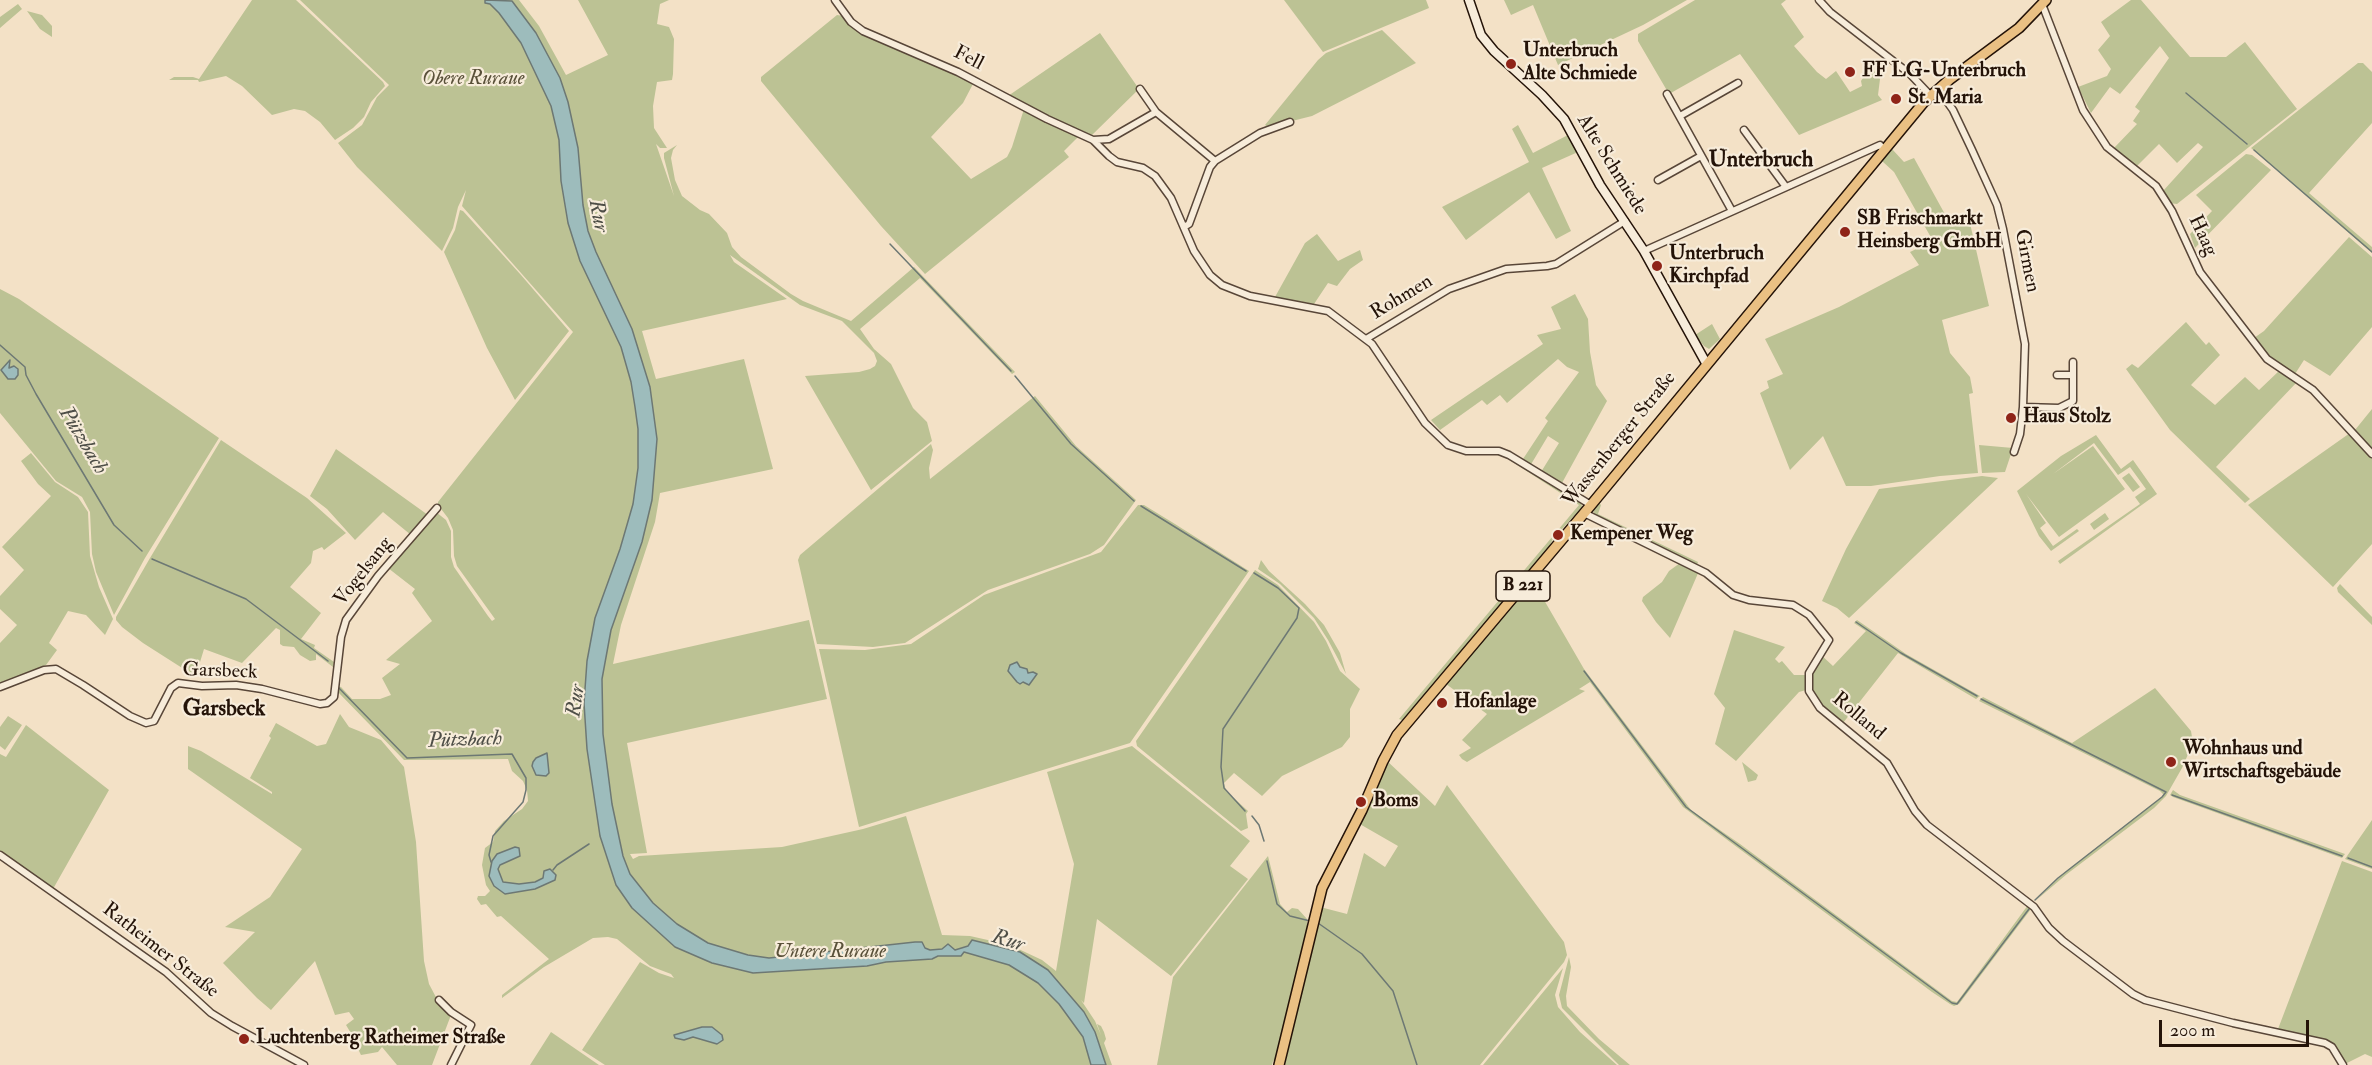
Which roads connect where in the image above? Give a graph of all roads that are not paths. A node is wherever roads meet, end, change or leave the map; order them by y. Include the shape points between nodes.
1 (835, 0) edge
2 (1469, 0) edge
3 (1819, 0) edge
4 (2044, 2) edge
5 (1738, 83) dead end
6 (1140, 89) dead end
7 (1934, 92) junction
8 (1667, 94) dead end
9 (1156, 112) junction
10 (1680, 116) junction
11 (1290, 122) dead end
12 (1744, 130) dead end
13 (1109, 139) junction
14 (1094, 140) junction
15 (1884, 149) junction
16 (1104, 150) junction
17 (1701, 156) junction
18 (1215, 161) junction
19 (1658, 180) dead end
20 (1786, 187) junction
21 (1732, 211) junction
22 (1625, 221) junction
23 (1184, 227) junction
24 (1644, 251) junction
25 (1366, 339) junction
26 (2073, 362) dead end
27 (1706, 363) junction
28 (2057, 375) dead end
29 (2073, 375) junction
30 (2023, 407) junction
31 (2014, 453) dead end
32 (2372, 454) edge
33 (437, 508) dead end
34 (1588, 509) junction
35 (0, 687) edge
36 (332, 700) joint
37 (0, 855) edge
38 (439, 1000) dead end
39 (304, 1065) edge
40 (451, 1065) edge
41 (1279, 1065) edge
42 (2343, 1065) edge

1 - 14 street, Fell via 863,31 958,72
2 - 22 street, Alte Schmiede via 1481,34 1504,62 1564,119
3 - 7 street, Girmen
4 - 7 main road, Wassenberger Straße / B 221 via 2019,28
4 - 32 street, Haag via 2083,110 2107,147 2156,186 2200,272 2267,359 2313,390
5 - 10 street
6 - 9 street
7 - 15 main road, Wassenberger Straße / B 221
7 - 30 street, Girmen via 1953,110 1997,205 2025,344
8 - 10 street
9 - 13 street, Fell
9 - 18 street
10 - 17 street
11 - 18 street via 1260,133
12 - 20 street
13 - 14 street, Fell
13 - 16 street
14 - 16 street, Fell
15 - 20 street via 1880,145
15 - 27 main road, Wassenberger Straße / B 221
16 - 23 street, Fell via 1117,162 1143,168 1155,176 1171,198
17 - 19 street
17 - 21 street
18 - 23 street via 1189,224
20 - 21 street
21 - 24 street
22 - 24 street, Alte Schmiede
22 - 25 street, Rohmen via 1556,264 1506,269 1449,289
23 - 25 street, Fell via 1194,251 1222,285 1250,296 1328,310
24 - 27 street, Alte Schmiede
25 - 34 street, Rohmen via 1425,423 1448,446 1509,455
26 - 29 street
27 - 34 main road, Wassenberger Straße / B 221
28 - 29 street
29 - 30 street via 2070,403 2059,408
30 - 31 street, Girmen
33 - 36 street, Vogelsang via 346,620
34 - 41 main road, Wassenberger Straße / B 221 via 1397,735 1326,878
34 - 42 street, Rolland via 1706,573 1733,596 1793,605 1809,615 1829,640 1809,673 1813,700 1887,763 1926,825 2027,902 2063,941 2133,994 2233,1023 2325,1043
35 - 36 street, Garsbeck via 56,669 143,723 157,717 171,688 178,683 236,685 320,704
37 - 39 street, Ratheimer Straße via 158,966 211,1013
38 - 40 street via 471,1025

